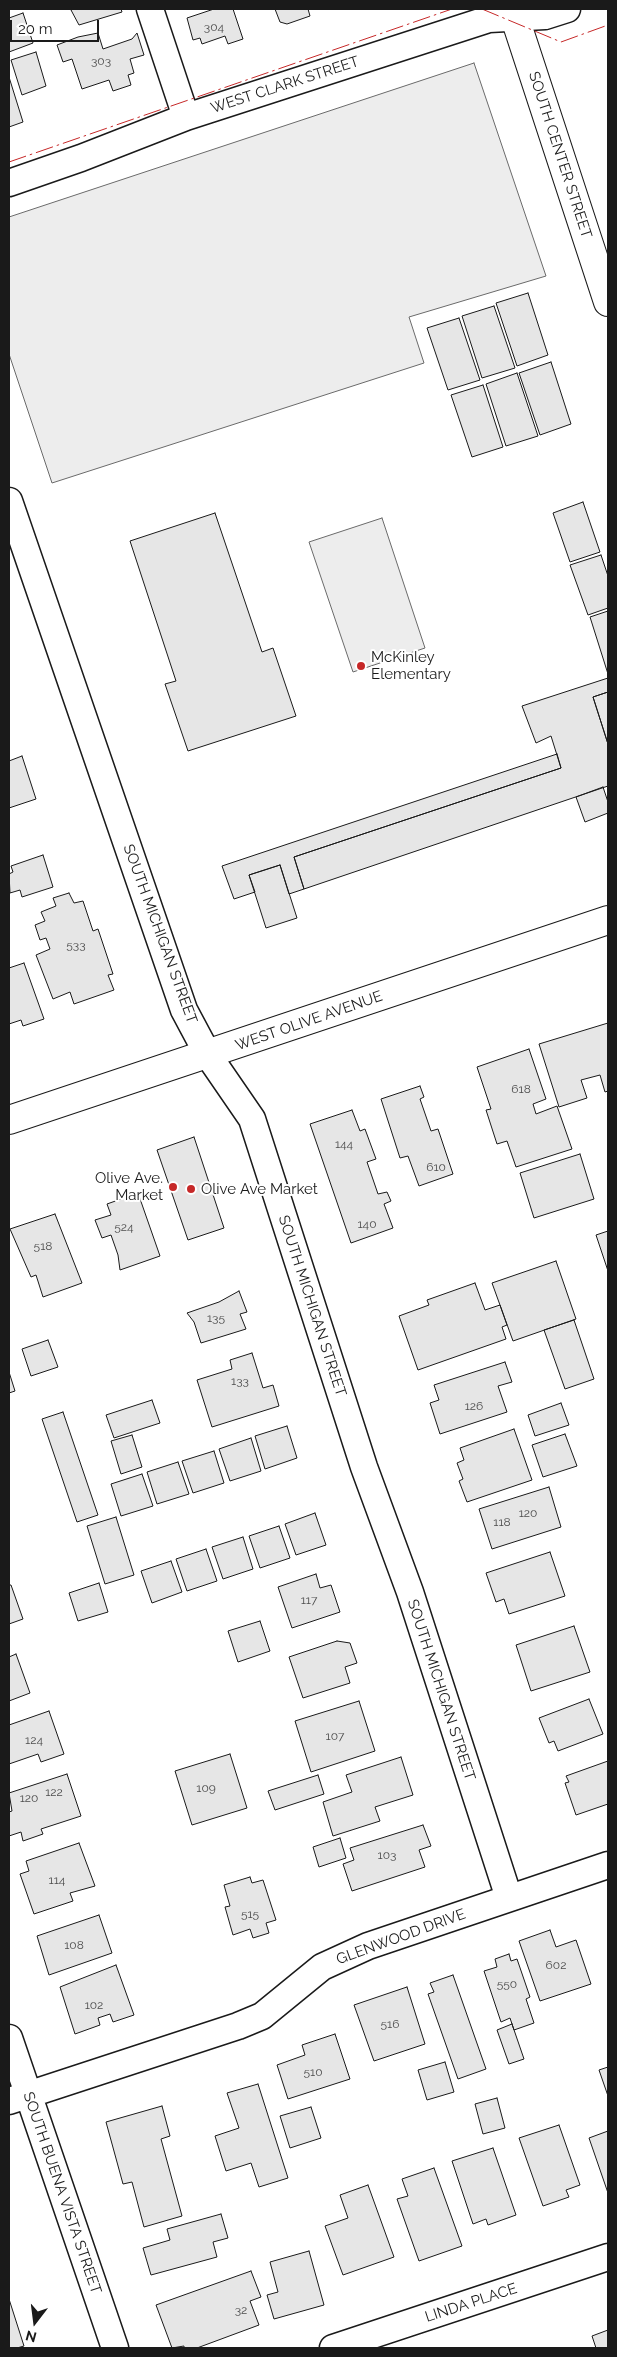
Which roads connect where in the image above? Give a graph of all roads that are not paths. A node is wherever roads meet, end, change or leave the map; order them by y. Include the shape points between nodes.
1 (150, 9) edge
2 (567, 9) edge
3 (514, 14) edge
4 (186, 117) junction
5 (9, 183) edge
6 (608, 302) edge
7 (9, 501) edge
8 (608, 920) edge
9 (208, 1055) junction
10 (9, 1120) edge
11 (608, 1865) edge
12 (509, 1898) junction
13 (9, 2038) edge
14 (18, 2098) edge
15 (608, 2257) edge
16 (115, 2348) edge
17 (333, 2348) edge

1 - 4 street
2 - 3 street, WEST CLARK STREET via 545,16
3 - 4 street, WEST CLARK STREET via 489,19
3 - 6 street, SOUTH CENTER STREET
4 - 5 street, WEST CLARK STREET
7 - 9 street, SOUTH MICHIGAN STREET via 184,1010
8 - 9 street, WEST OLIVE AVENUE
9 - 10 street, WEST OLIVE AVENUE
9 - 12 street, SOUTH MICHIGAN STREET via 252,1119 364,1467 410,1592
11 - 12 street, GLENWOOD DRIVE
12 - 14 street, GLENWOOD DRIVE via 368,1946 322,1967 262,2016 238,2026
13 - 14 street, SOUTH BUENA VISTA STREET
14 - 16 street, SOUTH BUENA VISTA STREET
15 - 17 street, LINDA PLACE

